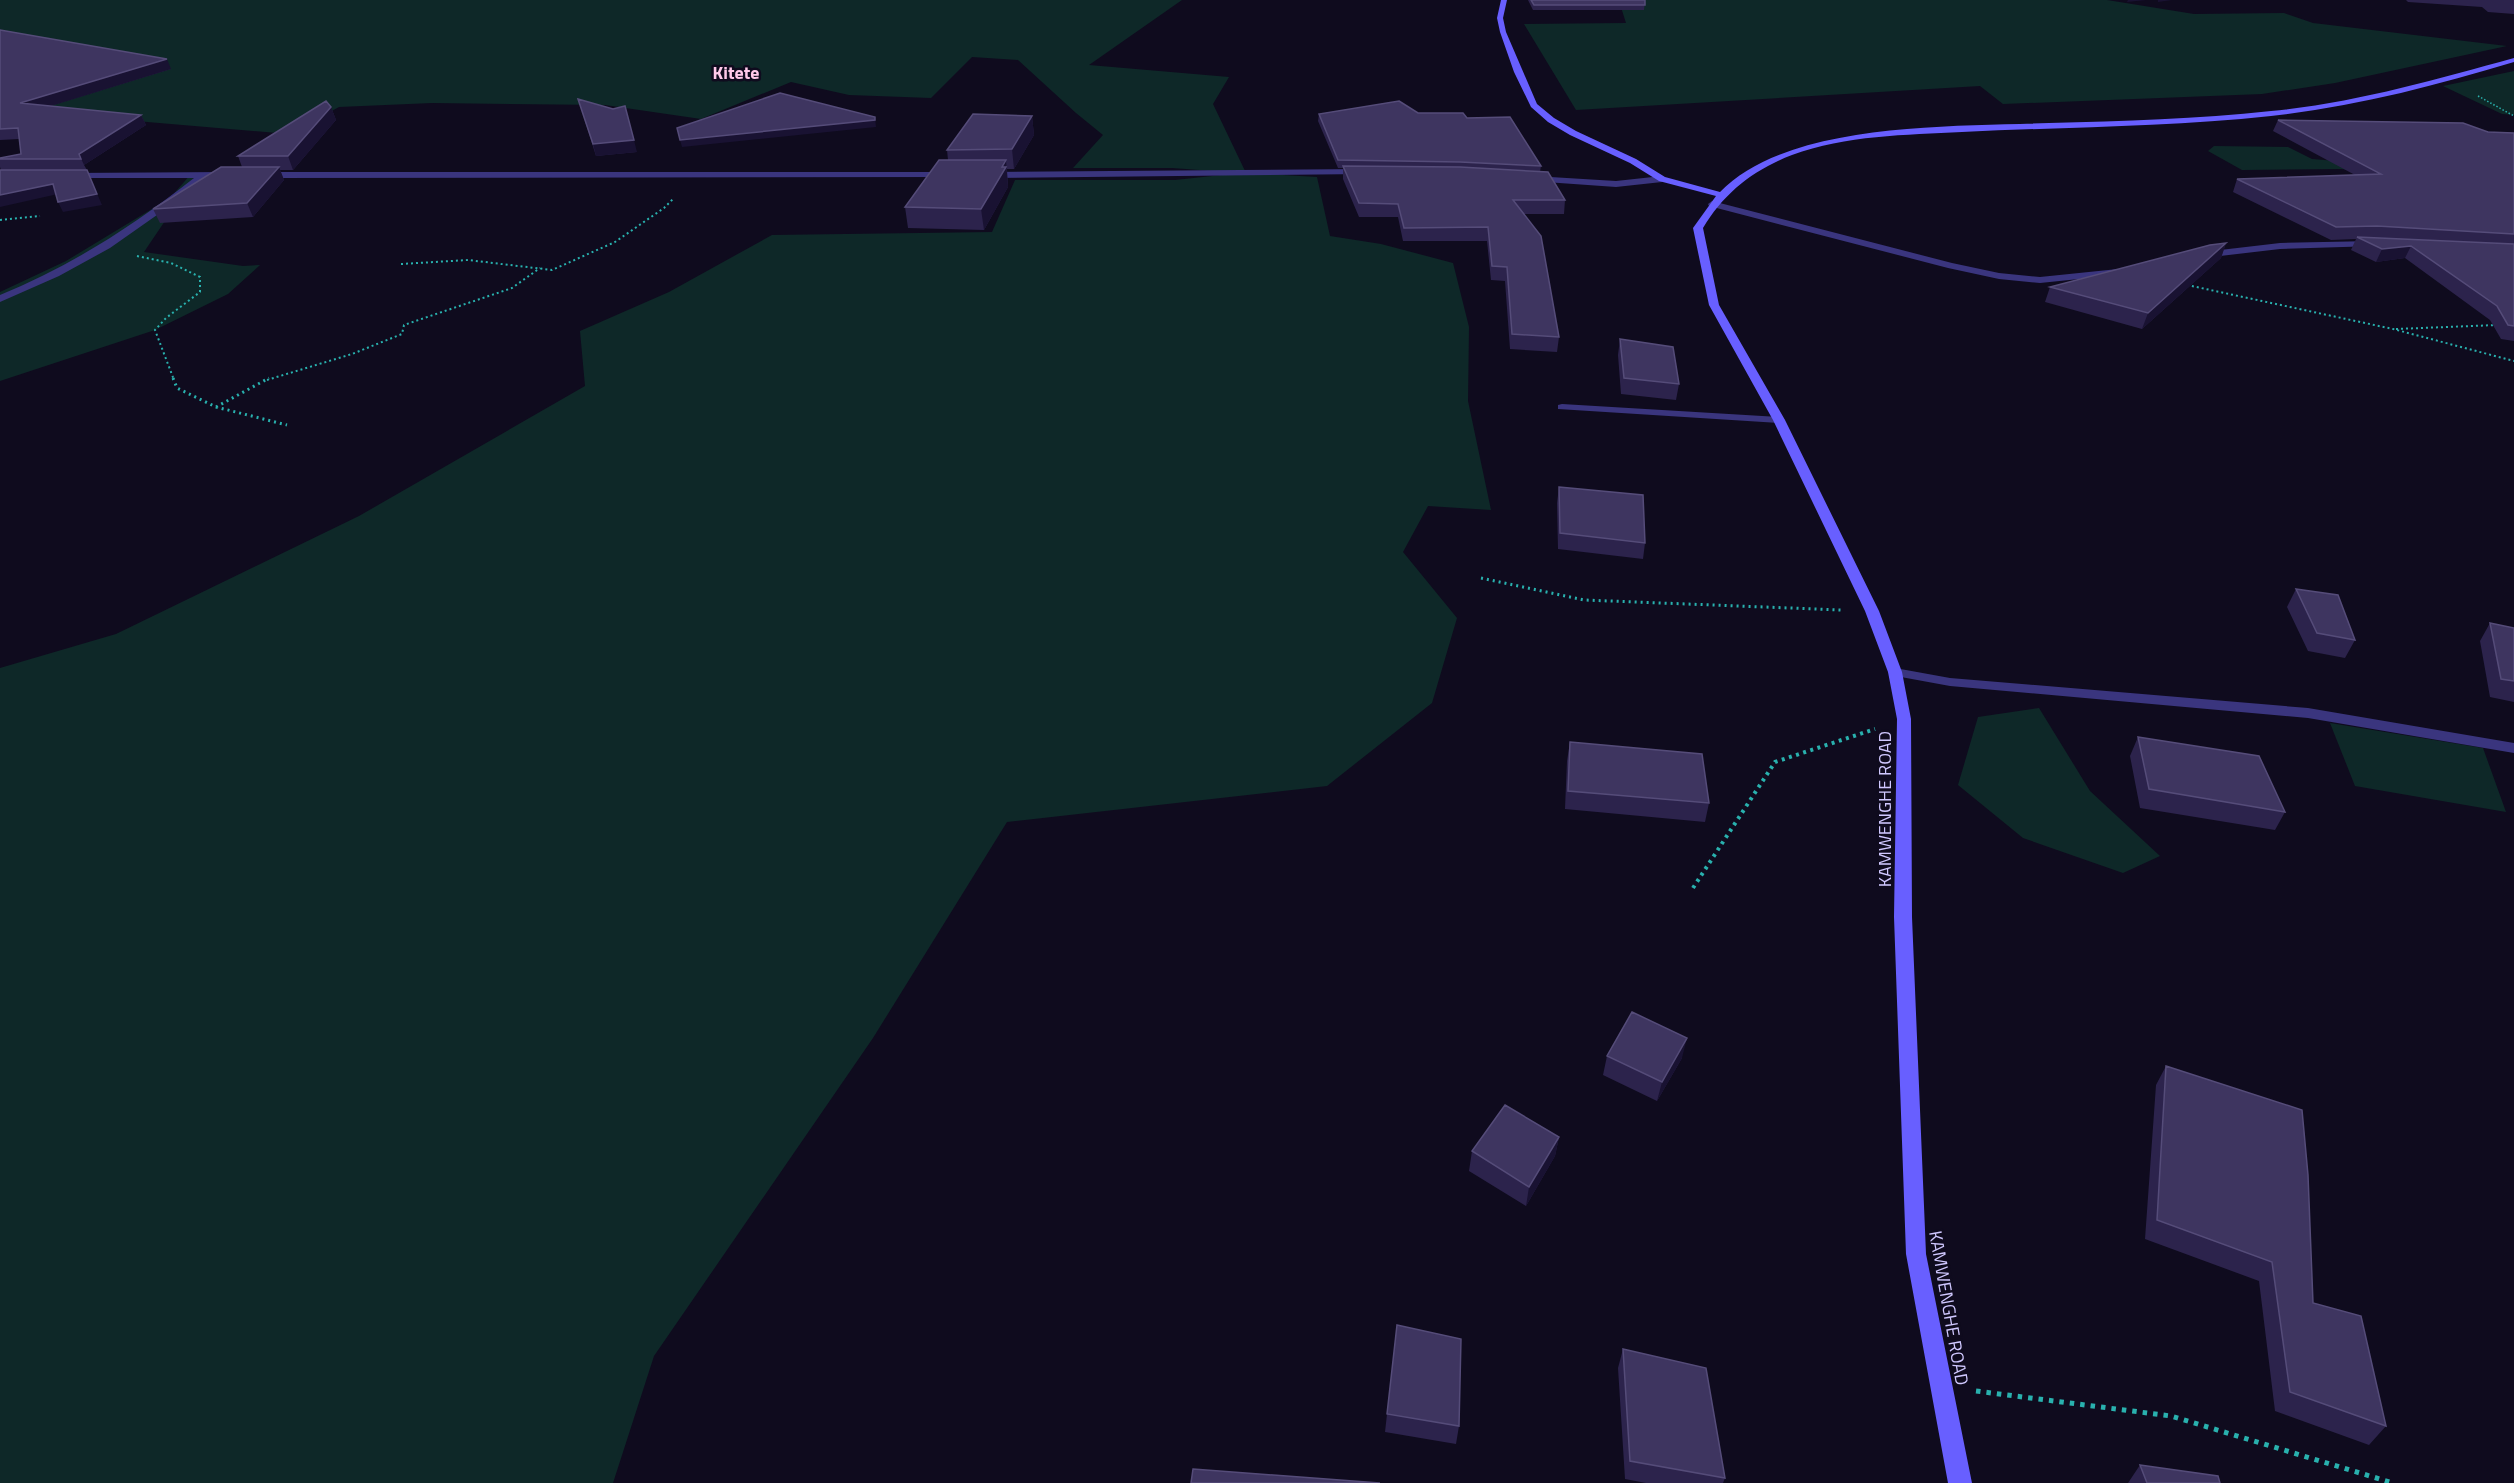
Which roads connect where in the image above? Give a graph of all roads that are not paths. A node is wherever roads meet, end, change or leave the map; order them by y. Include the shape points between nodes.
1 (1504, 0) edge
2 (2514, 60) edge
3 (1370, 172) edge
4 (59, 175) edge
5 (202, 175) junction
6 (237, 175) edge
7 (248, 175) edge
8 (960, 175) edge
9 (982, 175) edge
10 (1527, 178) edge
11 (1662, 179) junction
12 (1720, 195) junction
13 (2382, 244) edge
14 (2190, 256) edge
15 (2128, 270) edge
16 (0, 299) edge
17 (1562, 407) dead end
18 (1779, 420) junction
19 (1895, 672) junction
20 (2514, 748) edge
21 (1960, 1483) edge

1 - 11 main road via 1500,18 1503,32 1534,105 1573,133
2 - 12 main road via 2446,81 2334,105 2269,113 1887,134 1820,144 1766,163
3 - 9 street
4 - 5 street
5 - 6 street
5 - 16 street via 104,249 68,270
7 - 8 street
10 - 11 street via 1616,184
11 - 12 main road
12 - 15 street via 1951,266 2000,276 2040,280
12 - 18 main road, KAMWENGHE ROAD via 1698,228 1714,305
13 - 14 street via 2280,246
17 - 18 street
18 - 19 main road, KAMWENGHE ROAD via 1872,611
19 - 20 street via 1950,682 2308,713
19 - 21 main road, KAMWENGHE ROAD via 1904,719 1903,916 1916,1254

